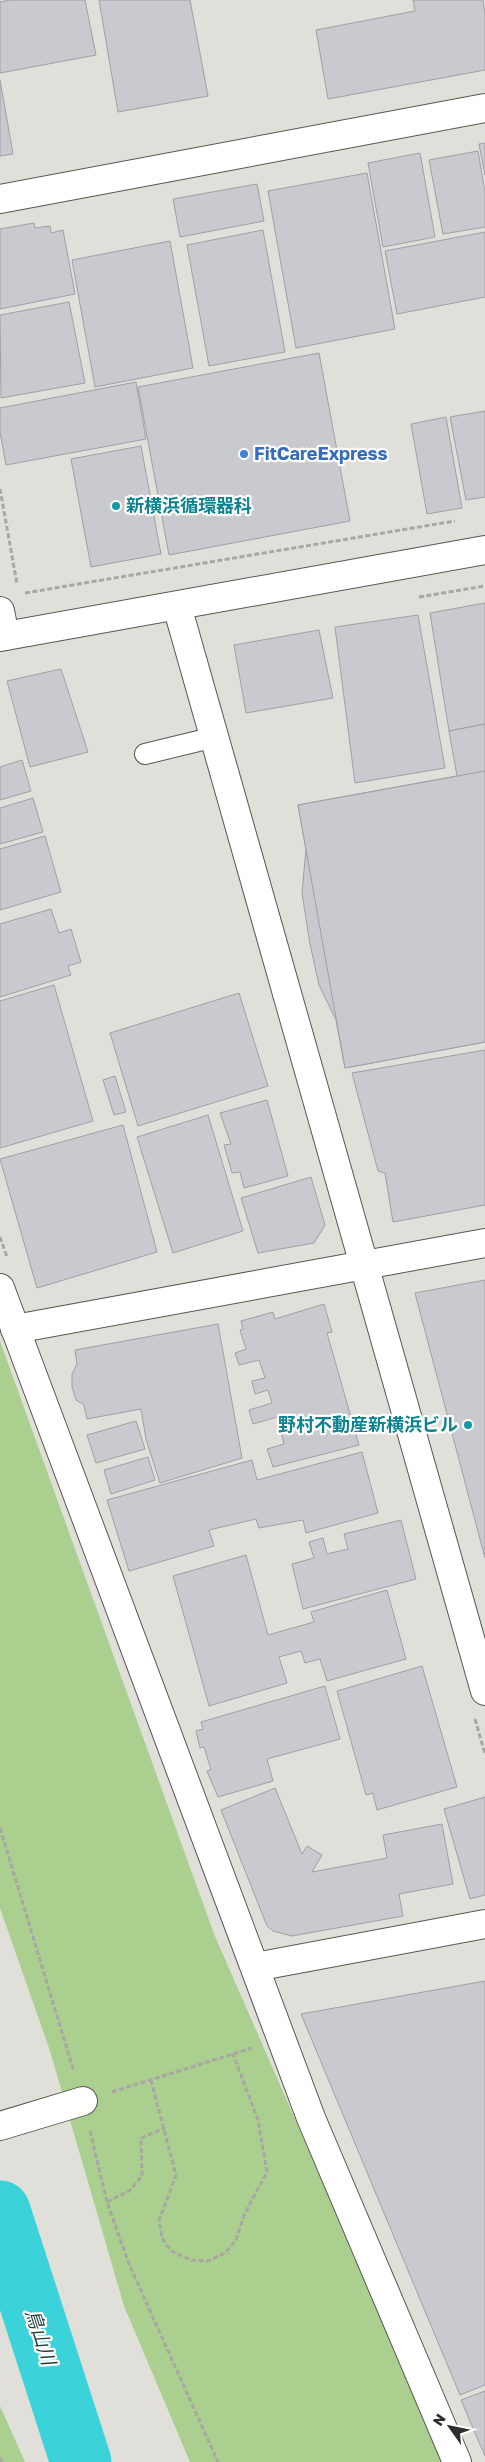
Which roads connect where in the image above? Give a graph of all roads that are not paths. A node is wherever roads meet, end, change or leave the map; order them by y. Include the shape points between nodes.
1 (485, 108) edge
2 (0, 199) edge
3 (485, 550) edge
4 (177, 606) junction
5 (2, 628) edge
6 (215, 738) junction
7 (145, 754) dead end
8 (485, 1244) edge
9 (365, 1266) junction
10 (5, 1276) edge
11 (15, 1329) junction
12 (485, 1691) edge
13 (485, 1924) edge
14 (255, 1967) junction
15 (83, 2101) road end
16 (0, 2126) edge
17 (457, 2462) edge

1 - 2 street
3 - 4 street
4 - 5 street
4 - 6 street
6 - 7 lane
6 - 9 street
8 - 9 street
9 - 11 street
9 - 12 street
10 - 11 street
11 - 14 street
13 - 14 street
14 - 17 street via 311,2118
15 - 16 street

